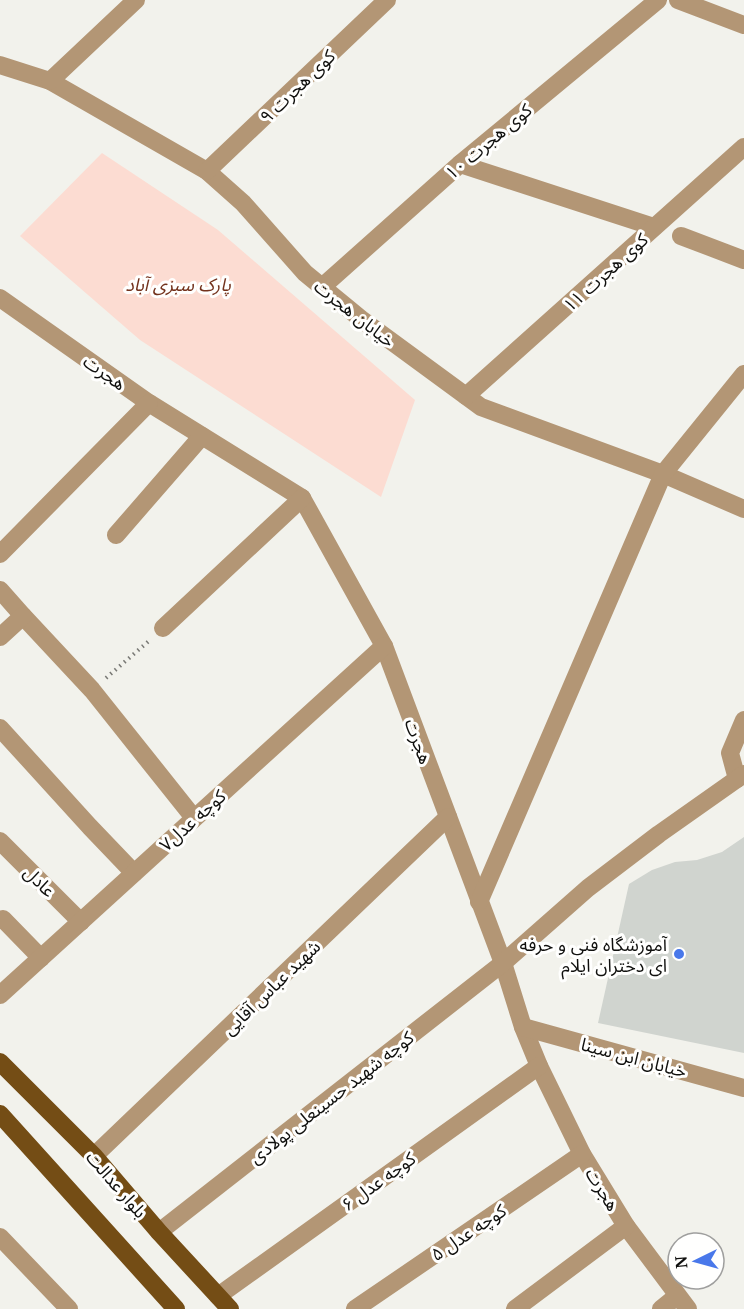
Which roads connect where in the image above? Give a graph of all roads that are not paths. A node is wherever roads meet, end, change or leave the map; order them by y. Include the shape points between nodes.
1 (136, 0) edge
2 (387, 0) edge
3 (658, 0) edge
4 (678, 0) edge
5 (744, 25) edge
6 (0, 64) edge
7 (50, 81) junction
8 (744, 147) edge
9 (460, 164) junction
10 (207, 171) junction
11 (654, 227) junction
12 (681, 236) dead end
13 (744, 260) edge
14 (322, 287) junction
15 (0, 298) edge
16 (744, 374) edge
17 (466, 396) junction
18 (149, 403) junction
19 (202, 436) junction
20 (663, 474) junction
21 (302, 498) junction
22 (744, 509) edge
23 (117, 535) dead end
24 (0, 554) edge
25 (0, 590) edge
26 (23, 616) junction
27 (163, 628) road end
28 (0, 637) edge
29 (384, 646) junction
30 (744, 720) edge
31 (0, 728) edge
32 (740, 777) edge
33 (448, 817) junction
34 (194, 818) junction
35 (0, 841) edge
36 (134, 873) junction
37 (479, 902) junction
38 (3, 919) dead end
39 (81, 921) junction
40 (41, 958) junction
41 (502, 963) junction
42 (0, 995) edge
43 (524, 1027) junction
44 (0, 1062) edge
45 (539, 1066) junction
46 (744, 1088) edge
47 (0, 1114) edge
48 (582, 1154) junction
49 (94, 1156) junction
50 (626, 1226) junction
51 (159, 1232) junction
52 (0, 1238) edge
53 (224, 1303) edge
54 (682, 1303) edge
55 (69, 1309) edge
56 (176, 1309) edge
57 (355, 1309) edge
58 (514, 1309) edge
59 (661, 1309) edge

1 - 7 street
2 - 10 street, کوی هجرت ۹
3 - 9 street, کوی هجرت ۱۰
4 - 5 street
6 - 7 street, خیابان هجرت
7 - 10 street, خیابان هجرت
8 - 11 street, کوی هجرت ۱۱
9 - 11 street
9 - 14 street, کوی هجرت ۱۰
10 - 14 street, خیابان هجرت via 243,203
11 - 17 street, کوی هجرت ۱۱
12 - 13 street
14 - 17 street, خیابان هجرت
15 - 18 street, هجرت
16 - 20 street
17 - 20 street, خیابان هجرت via 481,407
18 - 19 street, هجرت
18 - 24 street
19 - 21 street, هجرت
19 - 23 street
20 - 22 street, خیابان هجرت
20 - 37 street
21 - 27 street
21 - 29 street, هجرت
25 - 26 street
26 - 28 street
26 - 34 street via 92,690
29 - 33 street, هجرت
29 - 34 street, کوچه عدل۷
30 - 32 street via 730,753
31 - 36 street
32 - 41 street, کوچه شهید حسینعلی پولادی via 588,888
33 - 37 street, هجرت
33 - 49 street, شهید عباس آقایی
34 - 36 street, کوچه عدل۷
35 - 39 street, عادل
36 - 39 street, کوچه عدل۷
37 - 41 street, هجرت
38 - 40 street
39 - 40 street, کوچه عدل۷
40 - 42 street, کوچه عدل۷
41 - 43 street, هجرت
41 - 51 street, کوچه شهید حسینعلی پولادی
43 - 45 street, هجرت
43 - 46 street, خیابان ابن سینا
44 - 49 main road, بلوار عدالت
45 - 48 street, هجرت
45 - 53 street, کوچه عدل ۶
47 - 56 main road
48 - 50 street, هجرت
48 - 57 street, کوچه عدل ۵
49 - 51 main road, بلوار عدالت
50 - 54 street, هجرت
50 - 58 street
51 - 53 main road, بلوار عدالت
52 - 55 street
54 - 59 street

